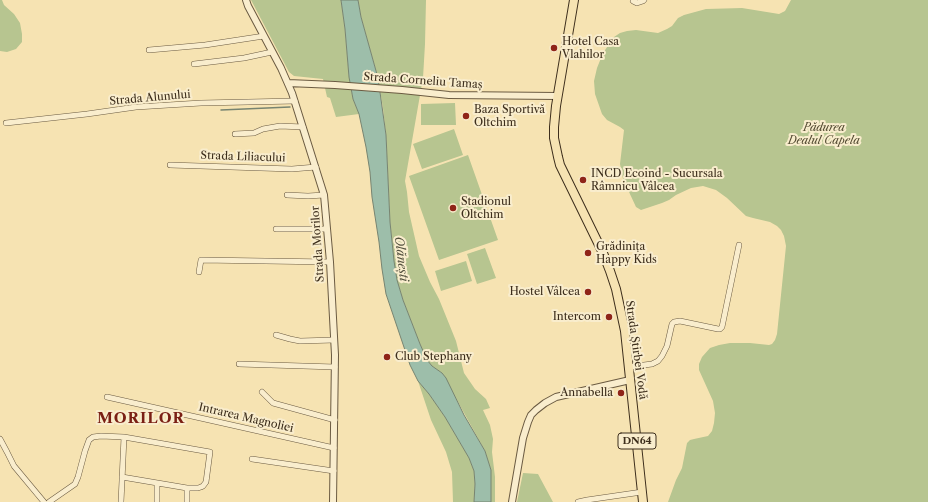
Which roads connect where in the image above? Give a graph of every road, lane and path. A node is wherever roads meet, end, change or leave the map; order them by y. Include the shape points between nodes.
1 (246, 0) edge
2 (574, 0) edge
3 (644, 0) edge
4 (633, 1) dead end
5 (264, 36) junction
6 (149, 50) dead end
7 (272, 52) junction
8 (194, 64) dead end
9 (288, 82) junction
10 (558, 96) junction
11 (295, 101) junction
12 (6, 123) dead end
13 (304, 127) junction
14 (235, 134) dead end
15 (170, 165) dead end
16 (316, 167) junction
17 (287, 195) dead end
18 (324, 195) junction
19 (276, 228) dead end
20 (327, 229) junction
21 (739, 245) dead end
22 (330, 262) junction
23 (199, 272) dead end
24 (276, 336) dead end
25 (334, 340) junction
26 (239, 364) dead end
27 (335, 366) junction
28 (629, 367) junction
29 (630, 380) junction
30 (262, 392) dead end
31 (107, 397) dead end
32 (335, 420) junction
33 (124, 437) junction
34 (0, 440) edge
35 (334, 448) junction
36 (252, 459) dead end
37 (334, 471) junction
38 (122, 477) junction
39 (157, 483) junction
40 (187, 488) junction
41 (642, 492) junction
42 (44, 502) edge
43 (49, 502) edge
44 (121, 502) edge
45 (157, 502) edge
46 (187, 502) edge
47 (333, 502) edge
48 (512, 502) edge
49 (578, 502) edge
50 (644, 502) edge

1 - 5 street, Strada Morilor
2 - 10 main road, Strada Știrbei Vodă / DN64
3 - 4 street via 638,3
5 - 6 street
5 - 7 street, Strada Morilor
7 - 8 street
7 - 9 street, Strada Morilor
9 - 10 street, Strada Corneliu Tamaș via 449,95
9 - 11 street, Strada Morilor
10 - 28 main road, Strada Știrbei Vodă / DN64 via 554,138 558,157 613,280 625,331
11 - 12 street, Strada Alunului via 136,107
11 - 13 street, Strada Morilor
13 - 14 street via 280,126 263,129 254,134
13 - 16 street, Strada Morilor
15 - 16 street, Strada Liliacului via 292,169
16 - 18 street, Strada Morilor
17 - 18 street
18 - 20 street, Strada Morilor
19 - 20 street
20 - 22 street, Strada Morilor
21 - 28 street via 722,327 718,329 674,322 667,346 658,361
22 - 23 street via 201,260
22 - 25 street, Strada Morilor
24 - 25 street via 300,341
25 - 27 street, Strada Morilor
26 - 27 street
27 - 32 street, Strada Morilor
28 - 29 main road, Strada Știrbei Vodă / DN64
29 - 41 main road, Strada Știrbei Vodă / DN64
29 - 48 street via 556,397 536,410 528,422 523,438
30 - 32 street via 273,403
31 - 35 street, Intrarea Magnoliei
32 - 35 street, Strada Morilor
33 - 38 street
33 - 40 street via 210,452 205,484 198,488
33 - 43 street via 101,436 89,440 75,484
34 - 42 street via 14,466
35 - 37 street, Strada Morilor
36 - 37 street
37 - 47 street, Strada Morilor
38 - 39 street
38 - 44 street
39 - 40 street
39 - 45 street
40 - 46 street
41 - 49 street
41 - 50 main road, Strada Știrbei Vodă / DN64

